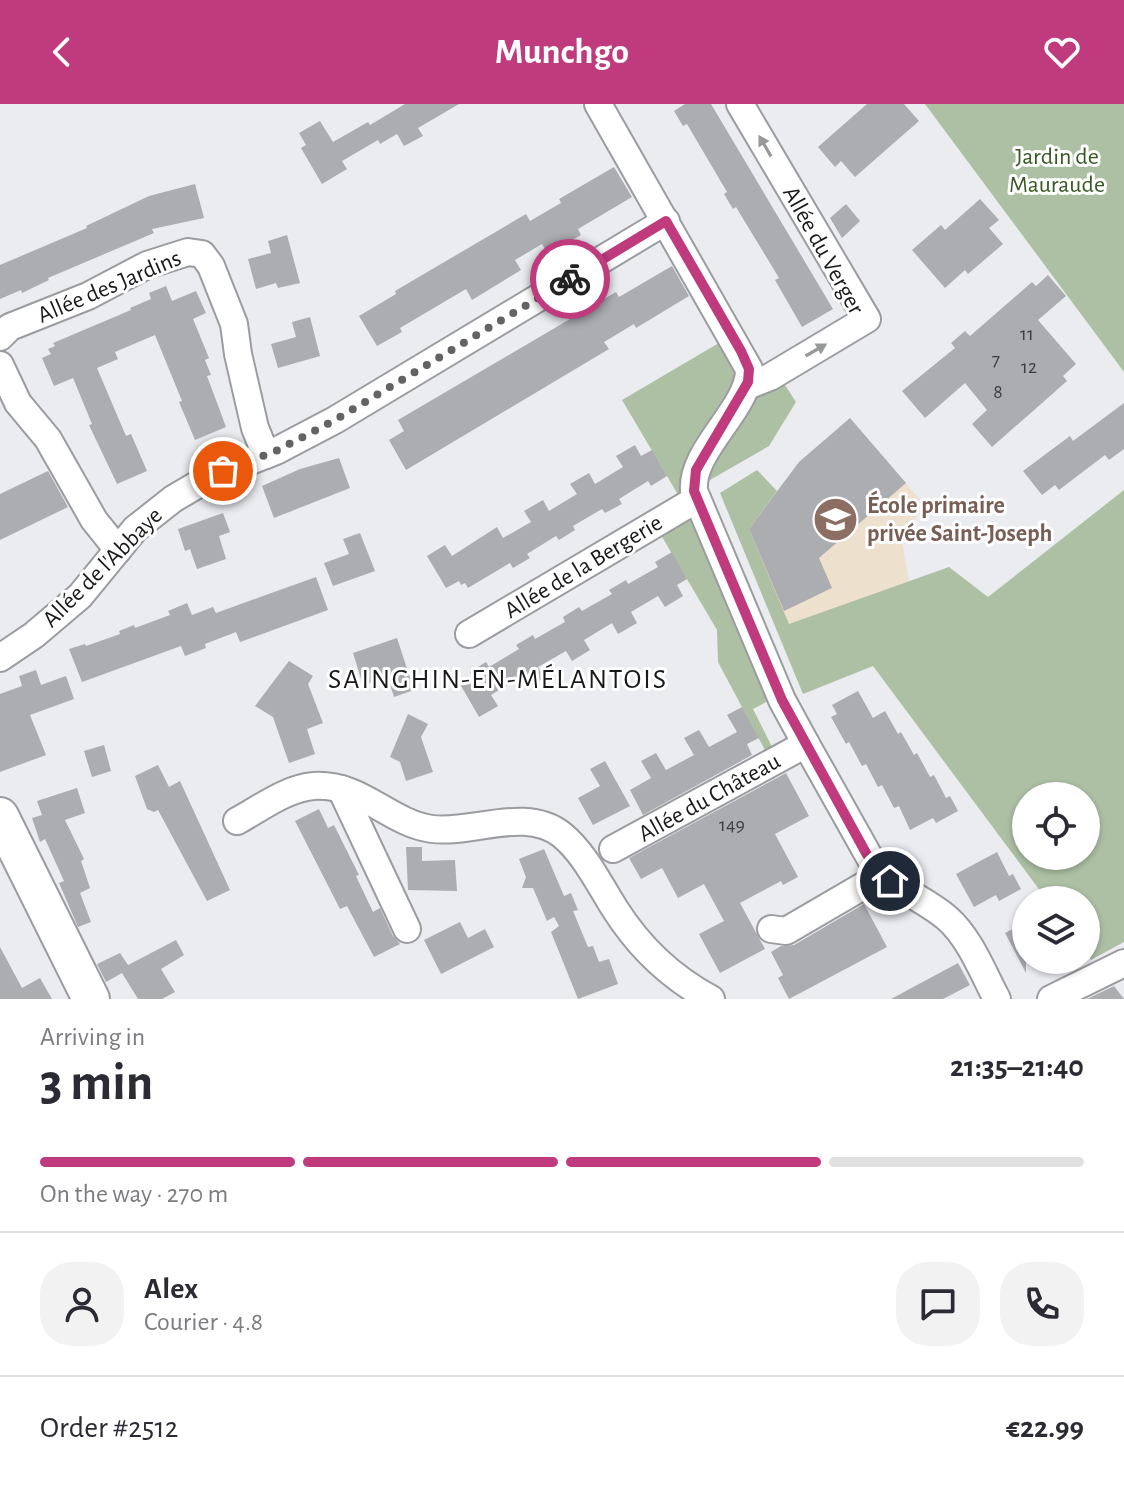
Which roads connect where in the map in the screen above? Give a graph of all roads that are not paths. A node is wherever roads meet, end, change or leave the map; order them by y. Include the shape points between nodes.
1 (598, 104) edge
2 (740, 104) edge
3 (666, 221) junction
4 (0, 337) edge
5 (0, 365) edge
6 (747, 386) junction
7 (266, 455) junction
8 (697, 499) junction
9 (118, 550) junction
10 (469, 634) dead end
11 (0, 658) edge
12 (806, 744) junction
13 (341, 789) junction
14 (0, 816) edge
15 (237, 821) dead end
16 (613, 849) dead end
17 (882, 875) junction
18 (407, 929) dead end
19 (771, 929) dead end
20 (1124, 963) edge
21 (91, 999) edge
22 (711, 999) edge
23 (997, 999) edge
24 (1051, 999) edge

1 - 3 street
6 -> 2 street, Allée du Verger via 867,319
3 - 6 street via 748,365
3 - 7 street, Allée de l'Abbaye via 351,410
4 - 7 street, Allée des Jardins via 10,327 147,265 188,252 202,254 234,324 255,428
5 - 9 street via 18,403 48,439 94,520
6 - 8 street, Allée du Château via 696,470
7 - 9 street, Allée de l'Abbaye via 173,499
8 - 10 street, Allée de la Bergerie
8 - 12 street, Allée du Château via 782,700
9 - 11 street, Allée de l'Abbaye via 80,596
12 - 16 street, Allée du Château
12 - 17 street, Allée du Château
13 - 15 street via 304,788
13 - 18 street
13 - 22 street via 427,828 535,822 558,832 578,852 638,940 670,972
14 - 21 main road
17 - 19 street via 786,931
17 - 23 street, Allée du Château via 947,917
20 - 24 street

